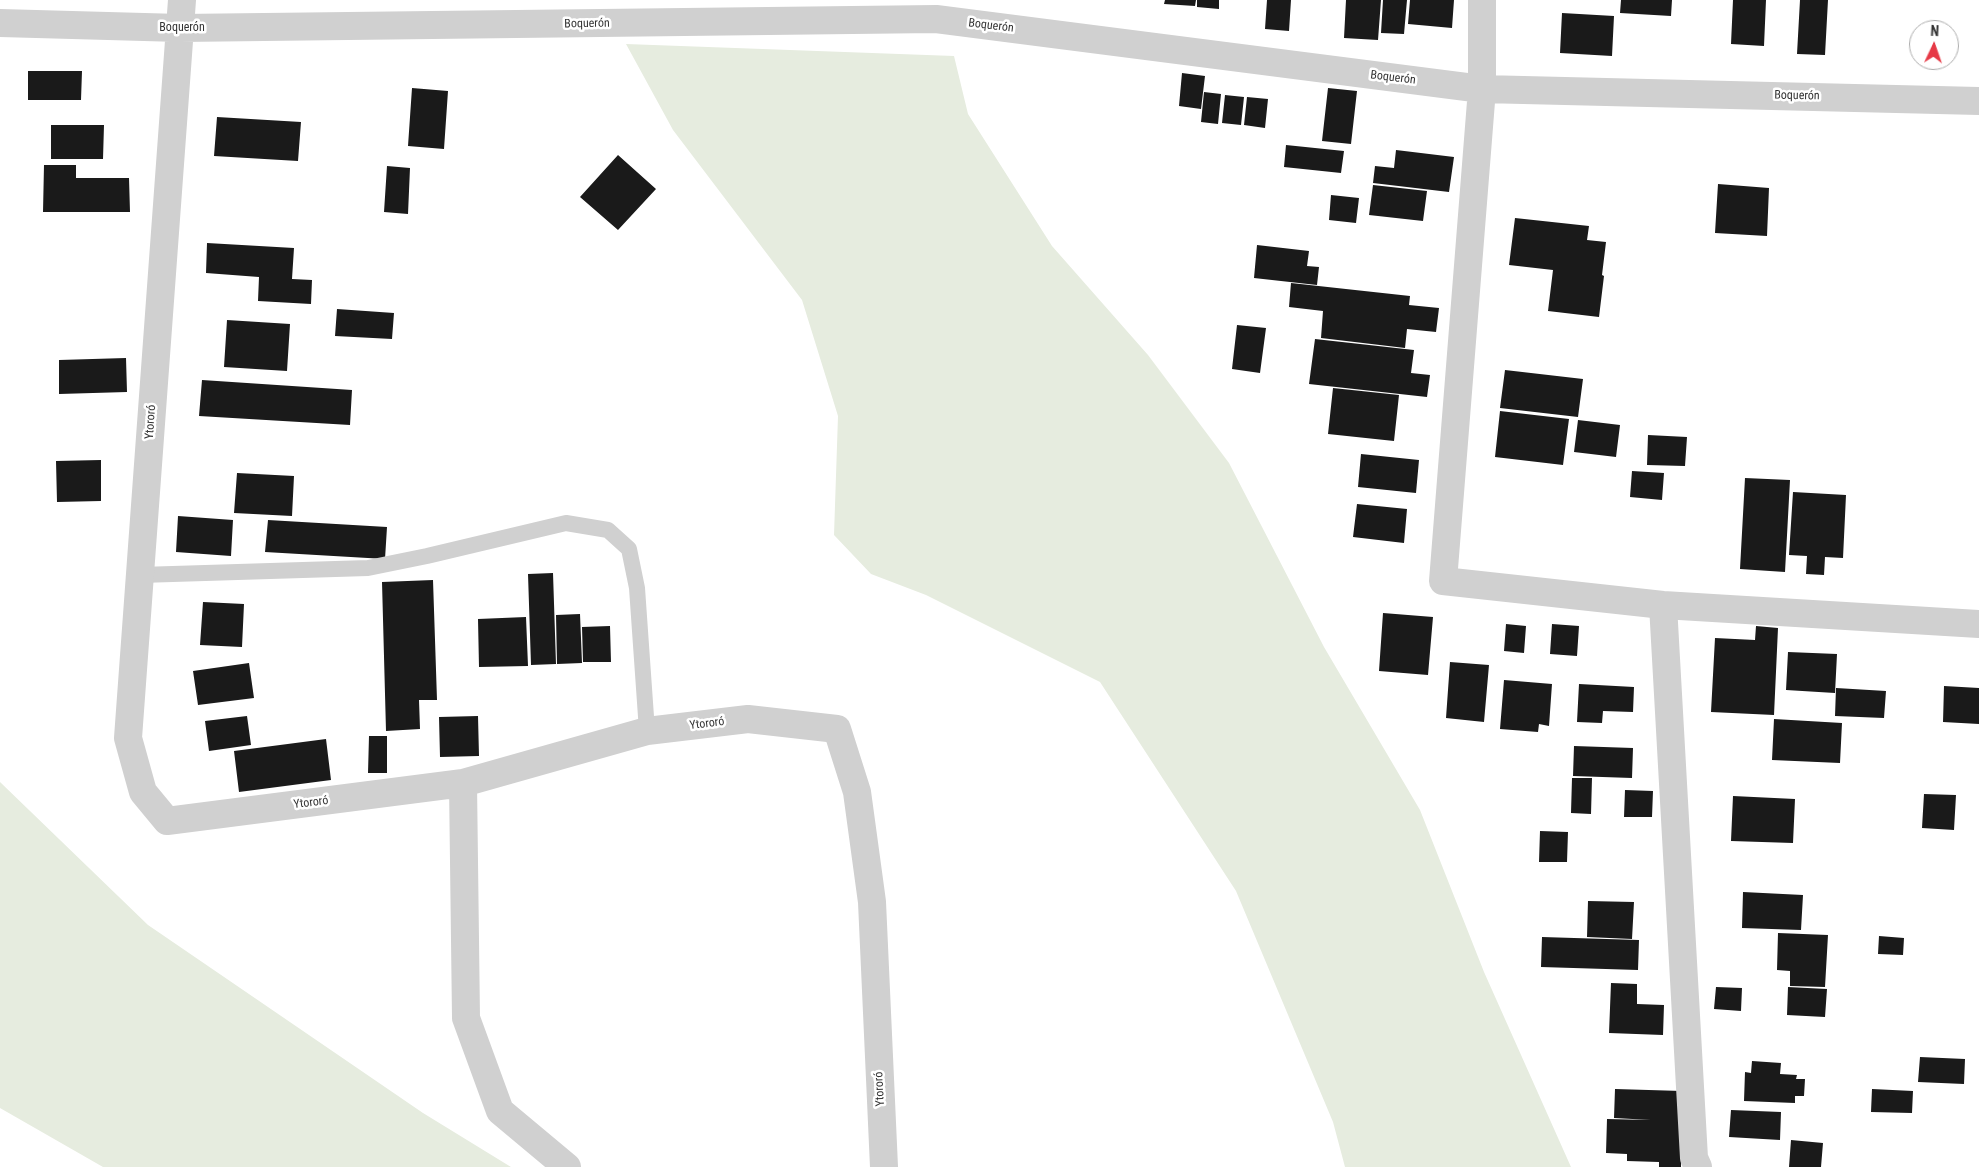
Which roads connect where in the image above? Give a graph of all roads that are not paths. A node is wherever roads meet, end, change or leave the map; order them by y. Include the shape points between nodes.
1 (182, 0) edge
2 (1482, 0) edge
3 (937, 10) edge
4 (0, 23) edge
5 (180, 28) junction
6 (1482, 89) junction
7 (1979, 101) edge
8 (140, 575) junction
9 (1663, 605) junction
10 (1979, 624) edge
11 (647, 731) junction
12 (463, 784) junction
13 (567, 1167) edge
14 (884, 1167) edge
15 (1698, 1167) edge

1 - 5 street, Ytororó
2 - 6 street
3 - 5 street, Boquerón
3 - 6 street, Boquerón
4 - 5 street, Boquerón
5 - 8 street, Ytororó
6 - 7 street, Boquerón
6 - 9 street via 1443,581
8 - 11 lane via 368,568 566,522 608,530 628,549 637,588
8 - 12 street, Ytororó via 128,738 144,792 167,821
9 - 10 street
9 - 15 street via 1694,1158
11 - 12 street, Ytororó
11 - 14 street, Ytororó via 748,719 837,729 857,792 872,902
12 - 13 street via 466,1018 500,1110

